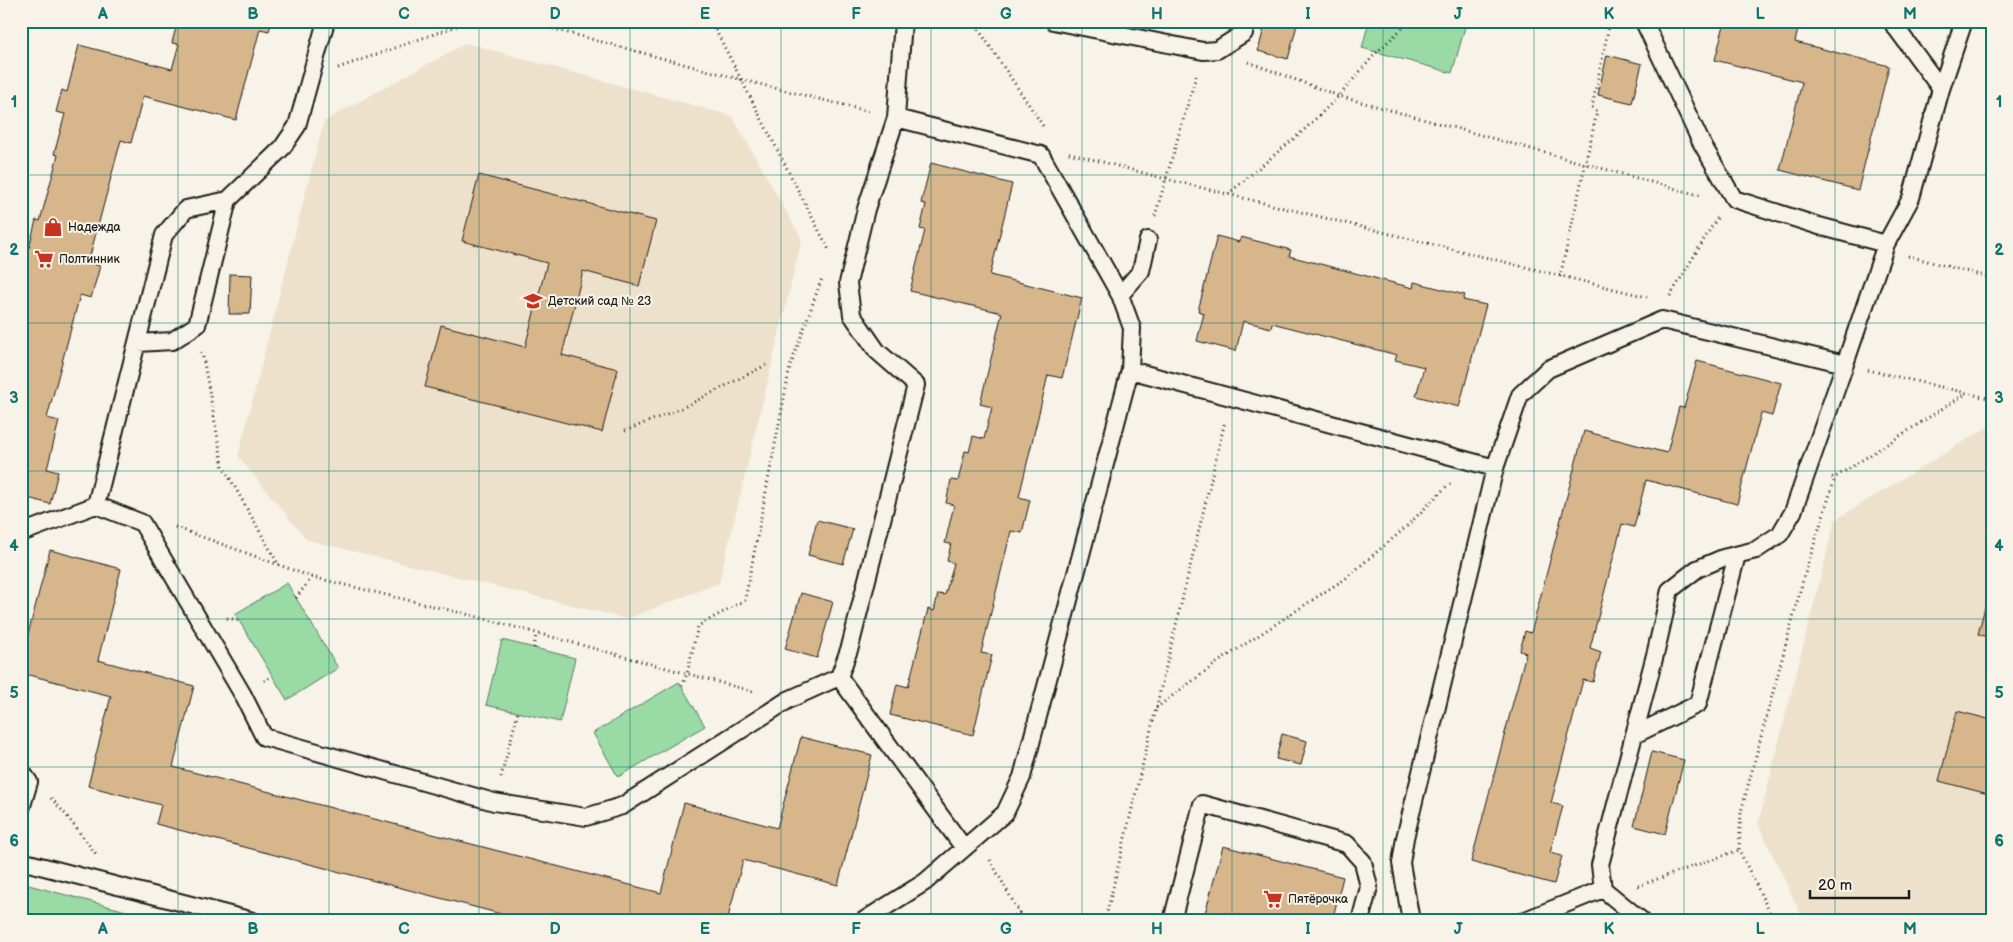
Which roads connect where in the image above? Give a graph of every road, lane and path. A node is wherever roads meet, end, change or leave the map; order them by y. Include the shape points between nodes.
1 (326, 21) edge
2 (471, 21) edge
3 (524, 21) edge
4 (712, 21) edge
5 (903, 21) edge
6 (973, 21) edge
7 (1053, 21) edge
8 (1247, 21) edge
9 (1410, 21) edge
10 (1610, 21) edge
11 (1642, 21) edge
12 (1891, 21) edge
13 (1964, 21) edge
14 (1076, 23) edge
15 (1210, 51) junction
16 (313, 71) junction
17 (743, 80) junction
18 (1941, 89) junction
19 (1339, 96) junction
20 (896, 118) junction
21 (1059, 150) junction
22 (1041, 155) junction
23 (1585, 162) junction
24 (1166, 179) junction
25 (1228, 195) junction
26 (1734, 199) junction
27 (228, 200) junction
28 (1148, 240) joint
29 (1886, 244) junction
30 (824, 270) dead end
31 (1560, 277) junction
32 (1992, 278) edge
33 (848, 282) junction
34 (1120, 294) junction
35 (1656, 299) dead end
36 (1666, 302) dead end
37 (197, 325) junction
38 (138, 343) junction
39 (1845, 364) junction
40 (766, 365) dead end
41 (1866, 369) dead end
42 (1130, 370) junction
43 (1967, 393) junction
44 (1992, 399) edge
45 (1225, 421) dead end
46 (625, 431) dead end
47 (1495, 468) junction
48 (1807, 472) junction
49 (1834, 478) junction
50 (1454, 483) dead end
51 (96, 505) junction
52 (142, 522) junction
53 (21, 533) edge
54 (1737, 555) junction
55 (278, 563) junction
56 (312, 577) junction
57 (296, 598) dead end
58 (536, 634) junction
59 (534, 648) dead end
60 (687, 674) junction
61 (839, 677) junction
62 (682, 686) dead end
63 (788, 700) junction
64 (1155, 708) junction
65 (518, 712) dead end
66 (1634, 734) junction
67 (25, 777) edge
68 (494, 802) junction
69 (21, 809) edge
70 (970, 843) junction
71 (1739, 850) junction
72 (21, 861) edge
73 (118, 886) junction
74 (1607, 892) junction
75 (1020, 912) junction
76 (253, 921) edge
77 (863, 921) edge
78 (1006, 921) edge
79 (1024, 921) edge
80 (1105, 921) edge
81 (1172, 921) edge
82 (1360, 921) edge
83 (1411, 921) edge
84 (1523, 921) edge
85 (1642, 921) edge
86 (1774, 921) edge

1 - 16 lane
2 - 16 path via 342,67
3 - 17 path
4 - 17 path
5 - 20 lane
6 - 21 path
7 - 14 lane
8 - 15 lane via 1244,32
9 - 19 path via 1376,53
10 - 23 path via 1592,107 1597,112
11 - 26 lane via 1701,142
12 - 18 lane
13 - 18 lane
14 - 15 lane
15 - 19 path
15 - 24 path
16 - 27 lane via 297,126 282,148
17 - 20 path
17 - 33 path via 830,253
18 - 29 lane via 1911,198
19 - 23 path
19 - 25 path
20 - 22 lane
20 - 33 lane via 866,208
21 - 22 path
21 - 24 path
22 - 34 lane
23 - 26 path via 1715,199
23 - 31 path
24 - 25 path
24 - 28 path
25 - 31 path
26 - 29 lane
26 - 36 path via 1721,210
27 - 37 lane
27 - 38 lane via 186,209 164,234
28 - 34 lane via 1141,271
29 - 32 path via 1902,254
29 - 39 lane
30 - 60 path via 790,367 745,600 698,626
31 - 35 path
33 - 61 lane via 852,315 877,351 916,385 850,647
34 - 42 lane via 1132,328
37 - 38 lane via 172,341
37 - 55 path via 223,466
38 - 51 lane
39 - 47 lane via 1662,320 1548,369 1520,395
39 - 48 lane
40 - 46 path via 684,407
41 - 43 path
42 - 47 lane
42 - 70 lane via 1022,777 1005,813
43 - 44 path
43 - 49 path
45 - 64 path
47 - 83 lane via 1405,838 1401,863
48 - 49 path
48 - 54 lane via 1793,512 1780,534 1756,550
49 - 71 path via 1741,812
50 - 64 path via 1346,578
51 - 52 lane
51 - 53 lane
52 - 55 path via 164,523
52 - 68 lane via 264,737
54 - 66 lane via 1698,704
54 - 66 lane via 1697,569 1670,590
55 - 56 path
56 - 57 path
56 - 58 path
58 - 59 path
58 - 60 path
60 - 62 path
60 - 63 path
61 - 63 lane
61 - 70 lane
63 - 68 lane via 622,806 586,816
64 - 80 path
65 - 68 path
66 - 74 lane via 1600,865
67 - 69 lane
67 - 73 path via 45,791 66,815
70 - 75 path
70 - 77 lane via 925,882
71 - 74 path
71 - 86 path
72 - 73 lane
73 - 76 lane
74 - 84 lane
74 - 85 lane
75 - 78 path
75 - 79 path
81 - 82 lane via 1202,804 1346,844 1363,862 1369,888

